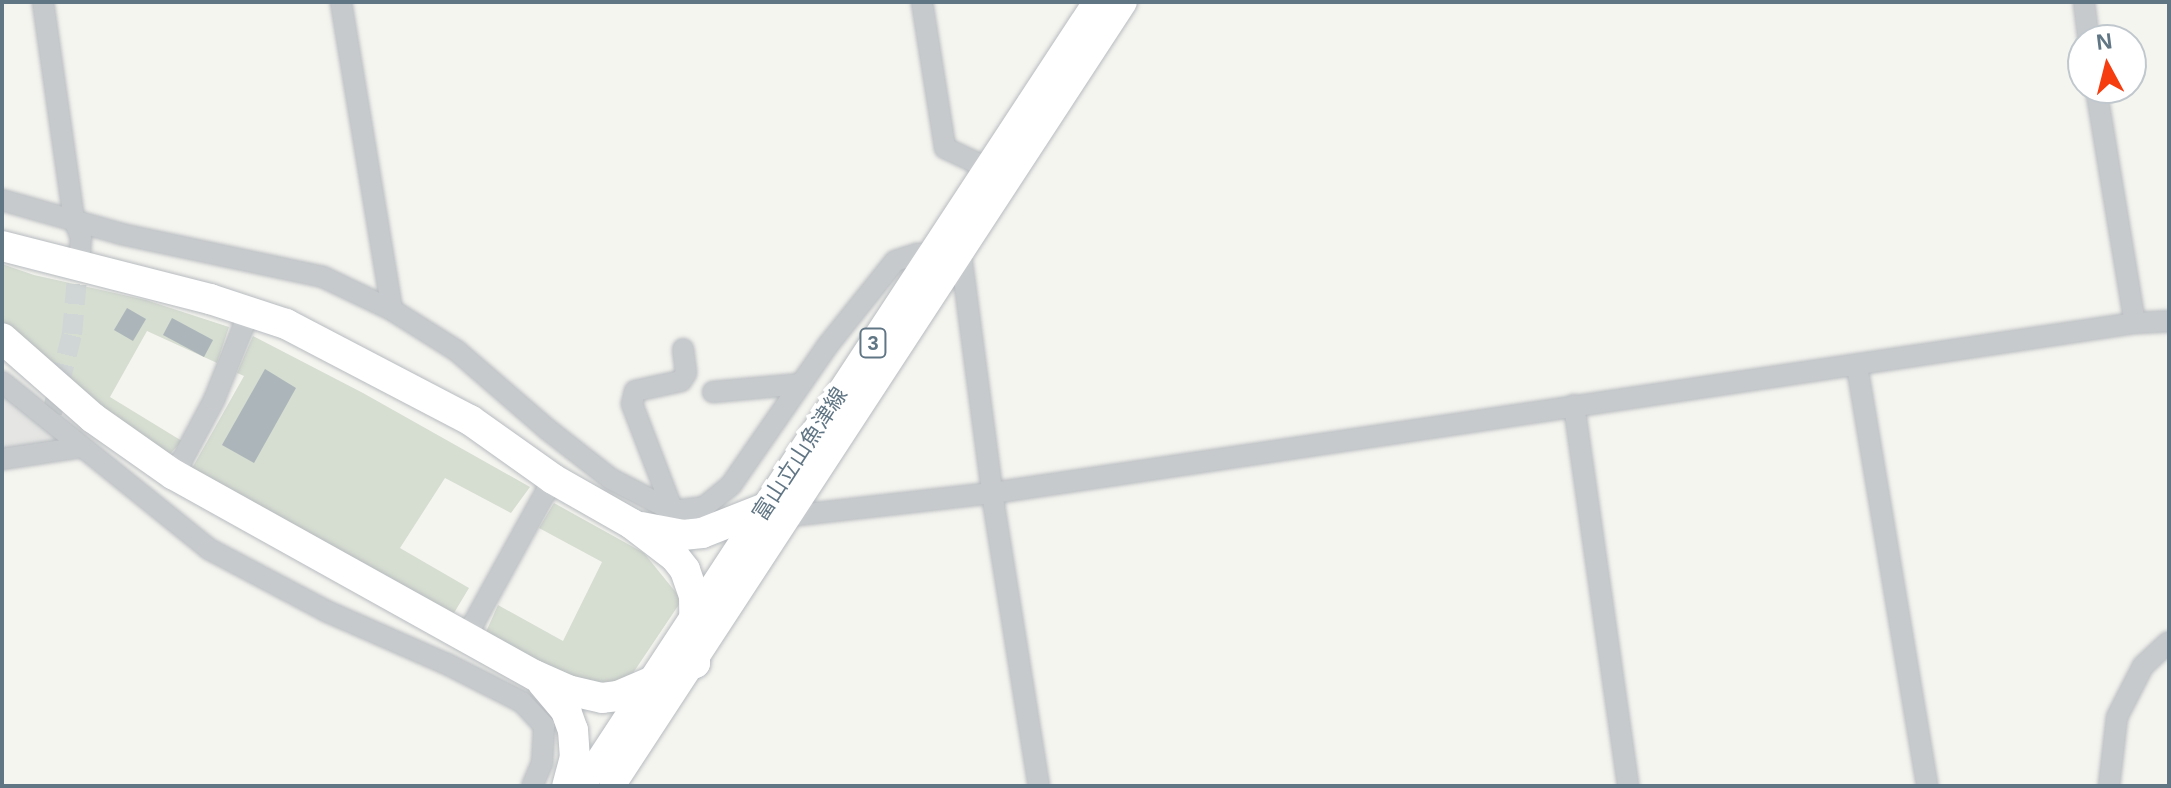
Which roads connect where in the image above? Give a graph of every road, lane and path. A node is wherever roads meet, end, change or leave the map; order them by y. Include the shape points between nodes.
1 (43, 2) edge
2 (341, 2) edge
3 (922, 2) edge
4 (1096, 2) edge
5 (1124, 2) edge
6 (2084, 2) edge
7 (2087, 24) edge
8 (2099, 104) edge
9 (985, 167) junction
10 (2, 200) edge
11 (74, 220) junction
12 (2, 246) edge
13 (80, 252) tunnel mouth
14 (931, 255) junction
15 (961, 255) junction
16 (250, 310) junction
17 (392, 310) junction
18 (2169, 321) edge
19 (2135, 323) junction
20 (2, 338) edge
21 (683, 349) dead end
22 (1857, 366) junction
23 (2, 382) edge
24 (801, 384) junction
25 (713, 392) dead end
26 (1574, 405) junction
27 (81, 447) junction
28 (2, 459) edge
29 (174, 475) junction
30 (553, 479) junction
31 (993, 493) junction
32 (673, 511) junction
33 (776, 513) junction
34 (632, 524) junction
35 (694, 614) junction
36 (466, 637) junction
37 (2169, 642) edge
38 (695, 663) junction
39 (534, 675) junction
40 (649, 683) junction
41 (532, 786) edge
42 (567, 786) edge
43 (582, 786) edge
44 (612, 786) edge
45 (1039, 786) edge
46 (1628, 786) edge
47 (1927, 786) edge
48 (2109, 786) edge

1 - 11 street
2 - 17 street
3 - 9 street via 945,148
4 - 9 main road, 富山立山魚津線 / 3
5 - 15 main road, 富山立山魚津線 / 3
6 - 7 street
8 - 19 street
9 - 14 main road, 富山立山魚津線 / 3
10 - 11 street
11 - 13 street
11 - 17 street via 323,277
12 - 16 highway
14 - 24 street via 895,261
14 - 33 main road, 富山立山魚津線 / 3
15 - 31 street
15 - 33 main road, 富山立山魚津線 / 3
16 - 29 street via 214,400
16 - 30 highway via 327,342 470,420
17 - 32 street via 457,351 611,479
18 - 19 street
19 - 22 street
20 - 29 highway via 93,418
21 - 32 street via 686,373 681,381 635,391 632,404
22 - 26 street
22 - 47 street
23 - 27 street via 51,417
24 - 25 street
24 - 32 street via 731,485 704,507
26 - 31 street
26 - 46 street
27 - 28 street
27 - 41 street via 209,549 326,611 522,702 544,726 542,763
29 - 36 highway
30 - 34 highway
30 - 36 street
31 - 33 street
31 - 45 street
33 - 34 highway via 683,535
33 - 35 main road, 富山立山魚津線 / 3
33 - 38 main road, 富山立山魚津線 / 3
34 - 35 highway via 685,570
35 - 38 highway
35 - 40 main road, 富山立山魚津線 / 3
36 - 39 highway
37 - 48 street via 2143,666 2117,717
38 - 40 highway
38 - 44 main road, 富山立山魚津線 / 3
39 - 40 highway via 602,698
39 - 42 highway via 555,694 573,730 575,757
40 - 43 main road, 富山立山魚津線 / 3

